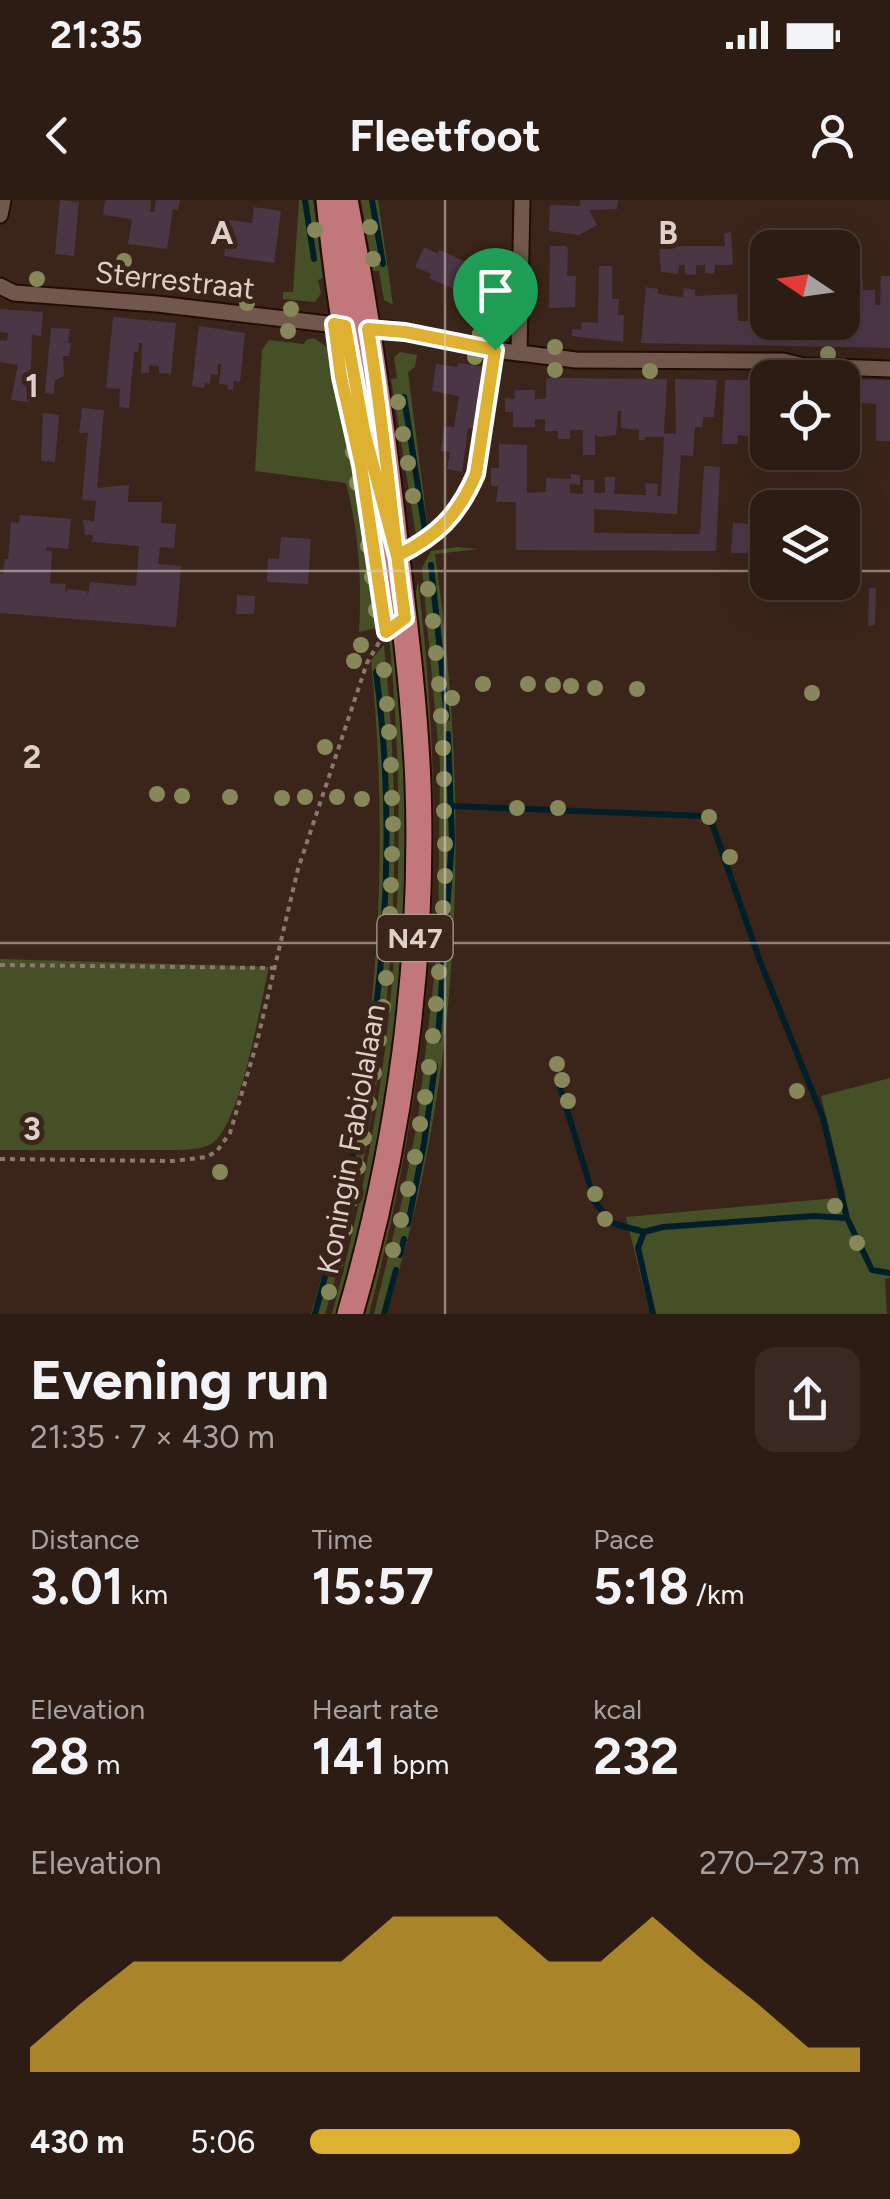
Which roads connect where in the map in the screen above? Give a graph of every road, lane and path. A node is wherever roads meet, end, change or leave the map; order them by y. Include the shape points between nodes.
1 (3, 200) edge
2 (328, 200) edge
3 (345, 200) edge
4 (522, 200) edge
5 (0, 215) edge
6 (0, 286) edge
7 (357, 327) junction
8 (495, 350) junction
9 (519, 352) junction
10 (890, 369) edge
11 (397, 556) junction
12 (395, 625) junction
13 (387, 642) dead end
14 (0, 965) edge
15 (274, 968) junction
16 (0, 1160) edge
17 (350, 1314) edge

1 - 5 street
2 - 7 main road, Koningin Fabiolalaan / N47
3 - 7 main road, Koningin Fabiolalaan / N47
4 - 9 street
6 - 7 street, Sterrestraat via 14,293
7 - 8 street, Sterrestraat
7 - 11 main road, Koningin Fabiolalaan / N47 via 384,434
8 - 9 street, Sterrestraat
8 - 11 street via 468,494 432,539
9 - 10 street, Sterrestraat via 576,360
11 - 12 main road, Koningin Fabiolalaan / N47
12 - 13 path
12 - 15 path via 366,663 298,869
12 - 17 main road, Koningin Fabiolalaan / N47 via 418,785 414,968 390,1146
14 - 15 path
15 - 16 path via 230,1132 218,1151 173,1160

